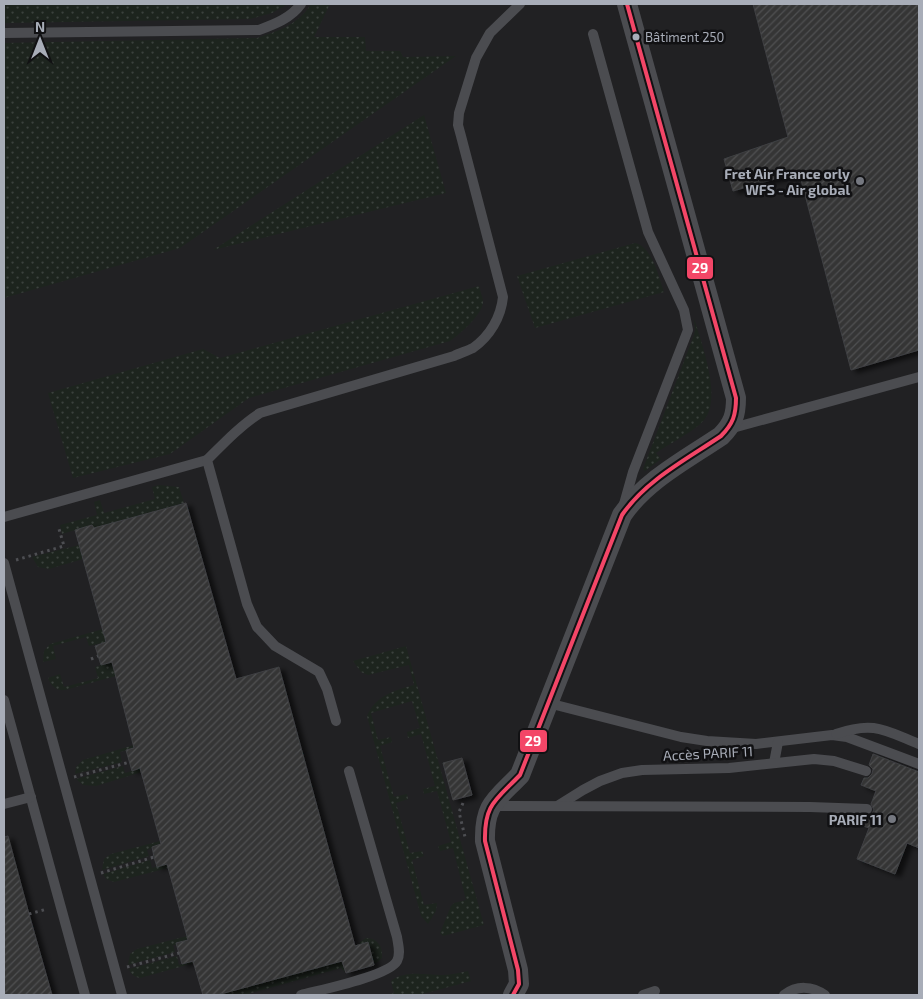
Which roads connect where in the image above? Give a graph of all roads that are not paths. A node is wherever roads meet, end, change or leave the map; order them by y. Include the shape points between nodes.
1 (301, 4) edge
2 (520, 4) edge
3 (627, 4) edge
4 (4, 33) edge
5 (593, 34) dead end
6 (919, 376) edge
7 (728, 429) junction
8 (207, 460) junction
9 (622, 515) junction
10 (4, 517) edge
11 (4, 563) edge
12 (4, 700) edge
13 (548, 703) junction
14 (336, 721) dead end
15 (832, 735) junction
16 (778, 742) junction
17 (919, 744) edge
18 (774, 763) junction
19 (919, 764) edge
20 (349, 771) dead end
21 (866, 771) dead end
22 (30, 797) junction
23 (4, 804) edge
24 (490, 806) junction
25 (558, 806) junction
26 (867, 809) dead end
27 (655, 991) dead end
28 (85, 995) edge
29 (122, 995) edge
30 (301, 995) edge
31 (515, 995) edge
32 (643, 995) edge
33 (784, 995) edge
34 (825, 995) edge

1 - 4 lane via 278,23 259,30
2 - 8 lane via 490,33 482,47 459,112 458,125 503,297 502,310 490,331 473,347 454,356 260,413
3 - 7 street via 736,398 735,415
5 - 9 lane via 648,232 684,310 688,330 633,472
6 - 7 lane
7 - 9 street via 644,489
8 - 10 lane
8 - 14 lane via 247,604 257,627 275,646 319,672
9 - 13 street
11 - 29 lane
12 - 22 lane
13 - 16 lane via 681,737 756,744
13 - 24 street via 520,775
15 - 16 lane
15 - 17 lane via 863,727 880,728
15 - 19 lane via 860,741
16 - 18 lane
18 - 21 lane, Accès PARIF 11 via 834,761
18 - 25 lane, Accès PARIF 11 via 724,769 632,771 600,781
20 - 30 lane via 397,937 398,956 396,962 379,974
22 - 23 lane
22 - 28 lane
24 - 25 lane
24 - 31 street via 485,823 485,841 518,970 519,984
25 - 26 lane
27 - 32 lane
33 - 34 lane via 798,988 809,988

